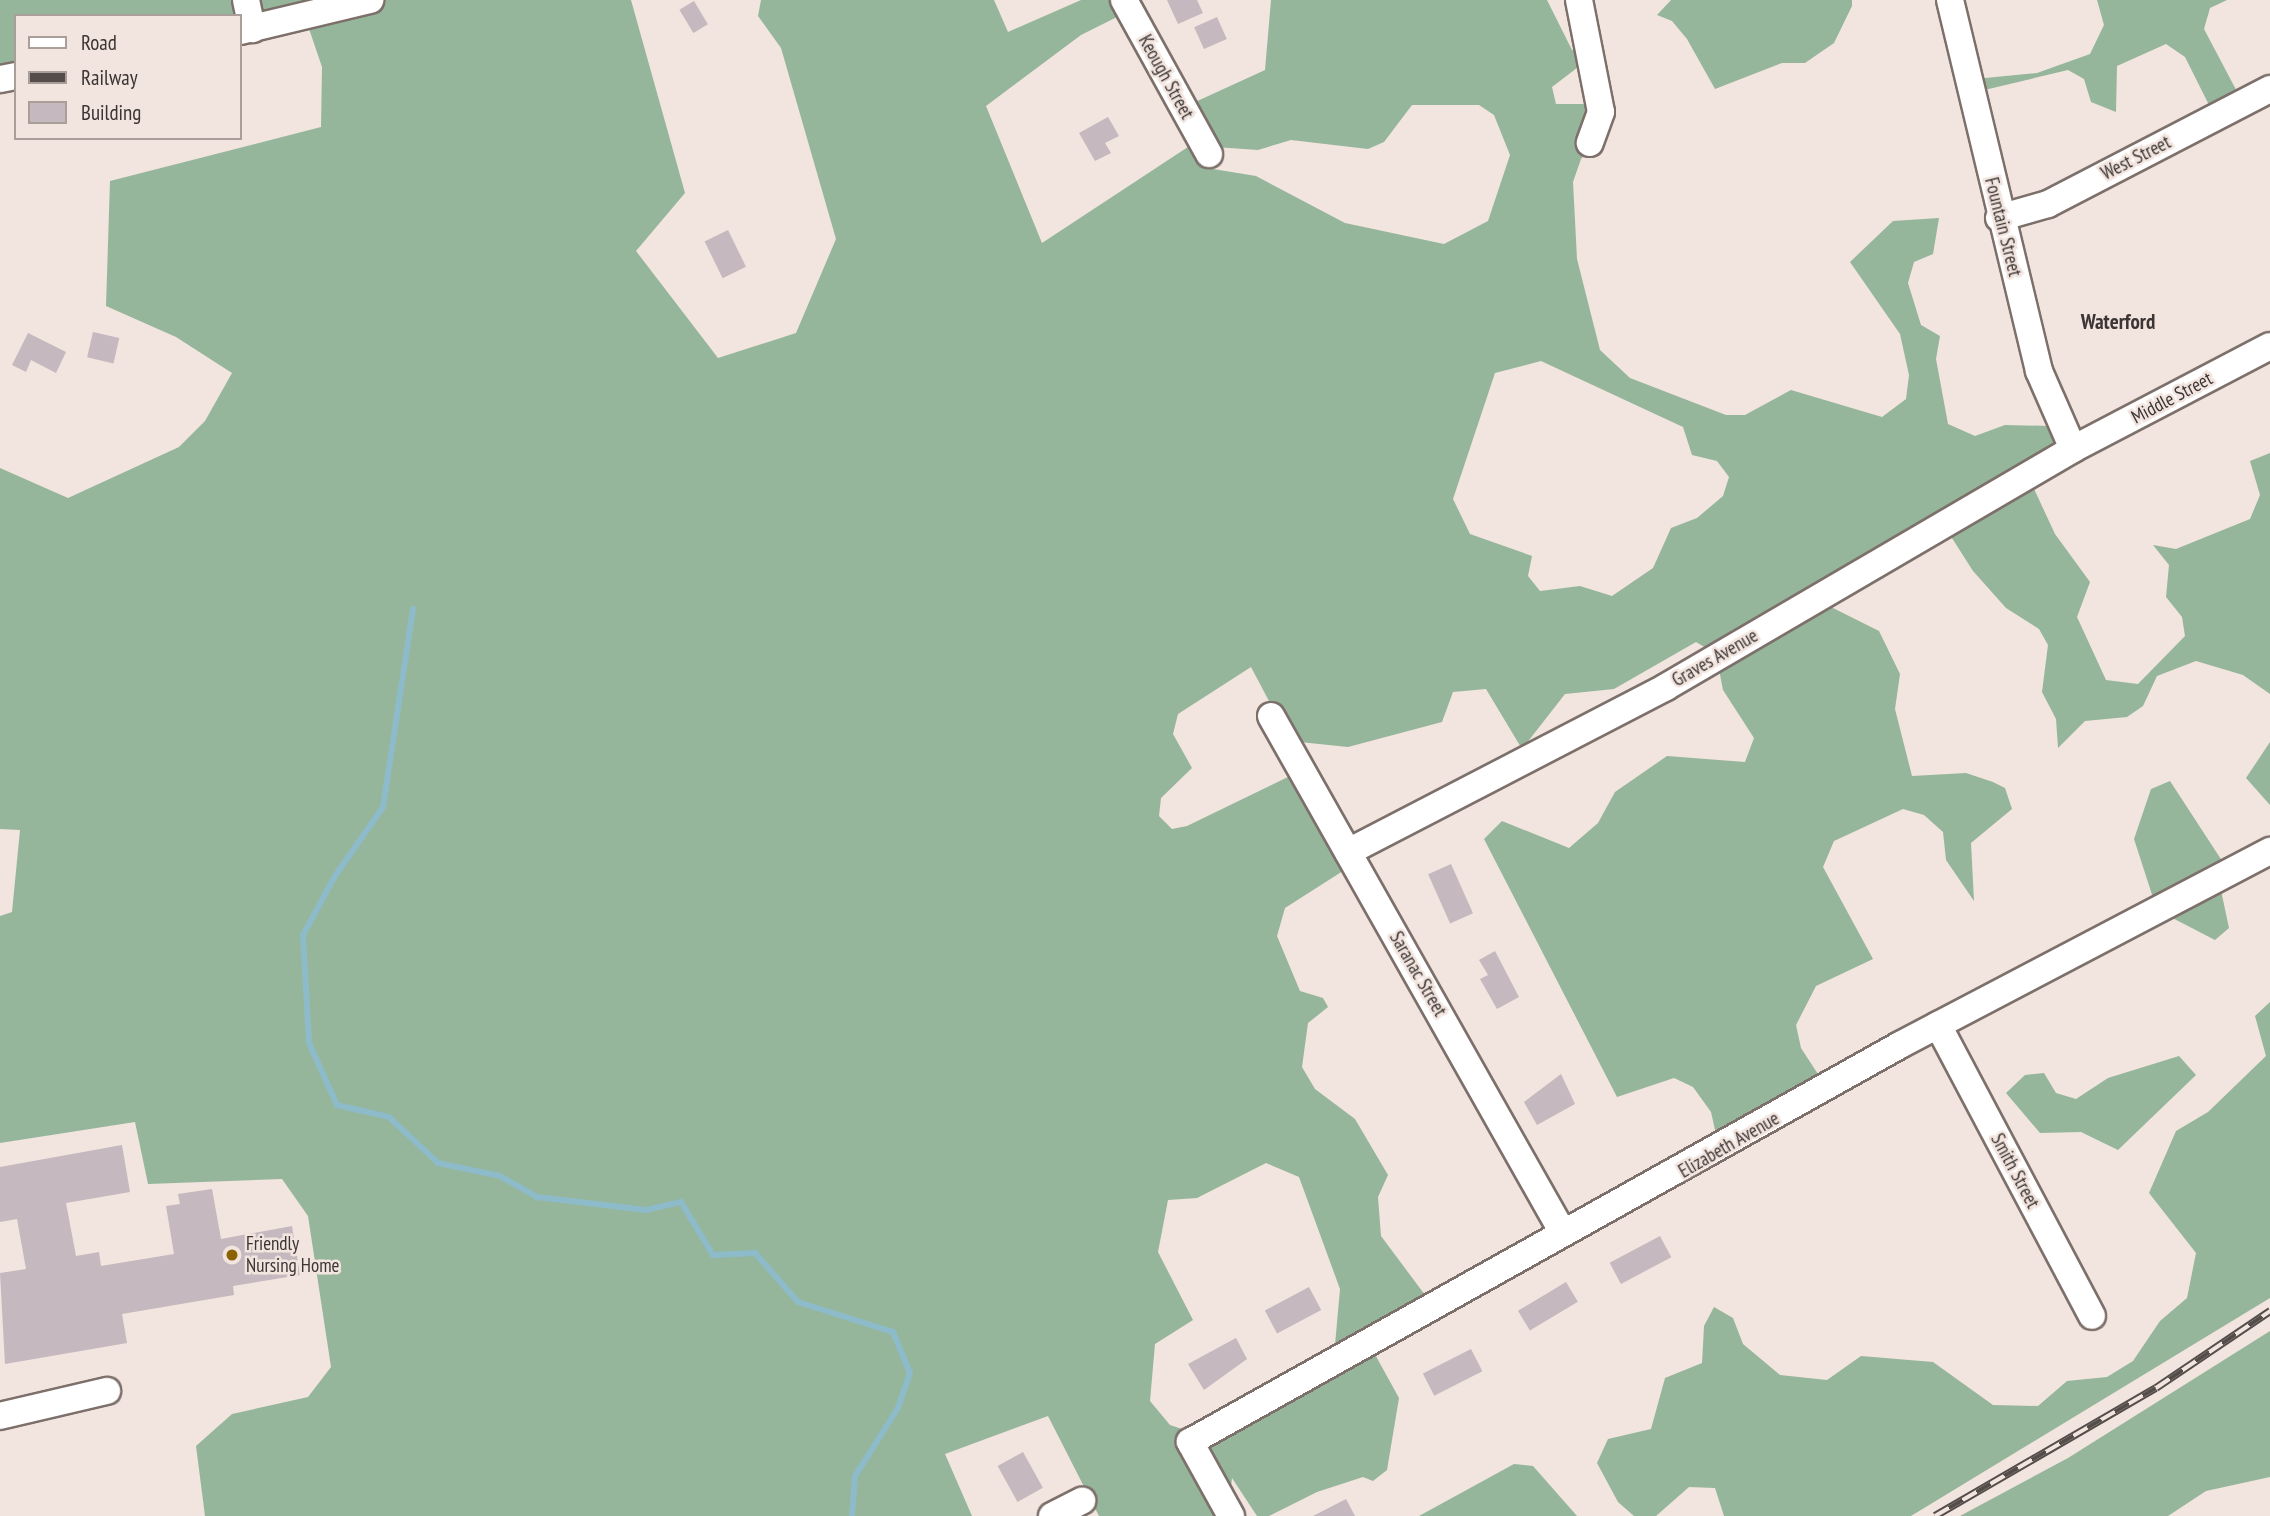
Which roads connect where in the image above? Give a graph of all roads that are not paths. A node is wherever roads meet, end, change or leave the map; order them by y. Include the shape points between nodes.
1 (246, 0) edge
2 (370, 0) edge
3 (1124, 0) edge
4 (1580, 0) edge
5 (1950, 0) edge
6 (246, 30) edge
7 (2270, 89) edge
8 (1590, 143) dead end
9 (1209, 154) dead end
10 (1999, 218) junction
11 (2270, 346) edge
12 (2073, 449) junction
13 (1271, 716) dead end
14 (2270, 851) edge
15 (1348, 852) junction
16 (1938, 1025) junction
17 (1563, 1233) junction
18 (2092, 1316) dead end
19 (107, 1391) dead end
20 (0, 1416) edge
21 (1082, 1501) dead end
22 (1052, 1516) edge
23 (1231, 1516) edge

1 - 6 street
2 - 6 street
3 - 9 street, Keough Street
4 - 8 street via 1601,112
5 - 10 street, Fountain Street
7 - 10 street, West Street via 2048,204
10 - 12 street, Fountain Street via 2039,371
11 - 12 street, Middle Street
12 - 15 street, Graves Avenue via 1665,687
13 - 15 street, Saranac Street
14 - 16 street, Elizabeth Avenue
15 - 17 street, Saranac Street
16 - 17 street, Elizabeth Avenue
16 - 18 street, Smith Street
17 - 23 street, Elizabeth Avenue via 1190,1442
19 - 20 street
21 - 22 street

